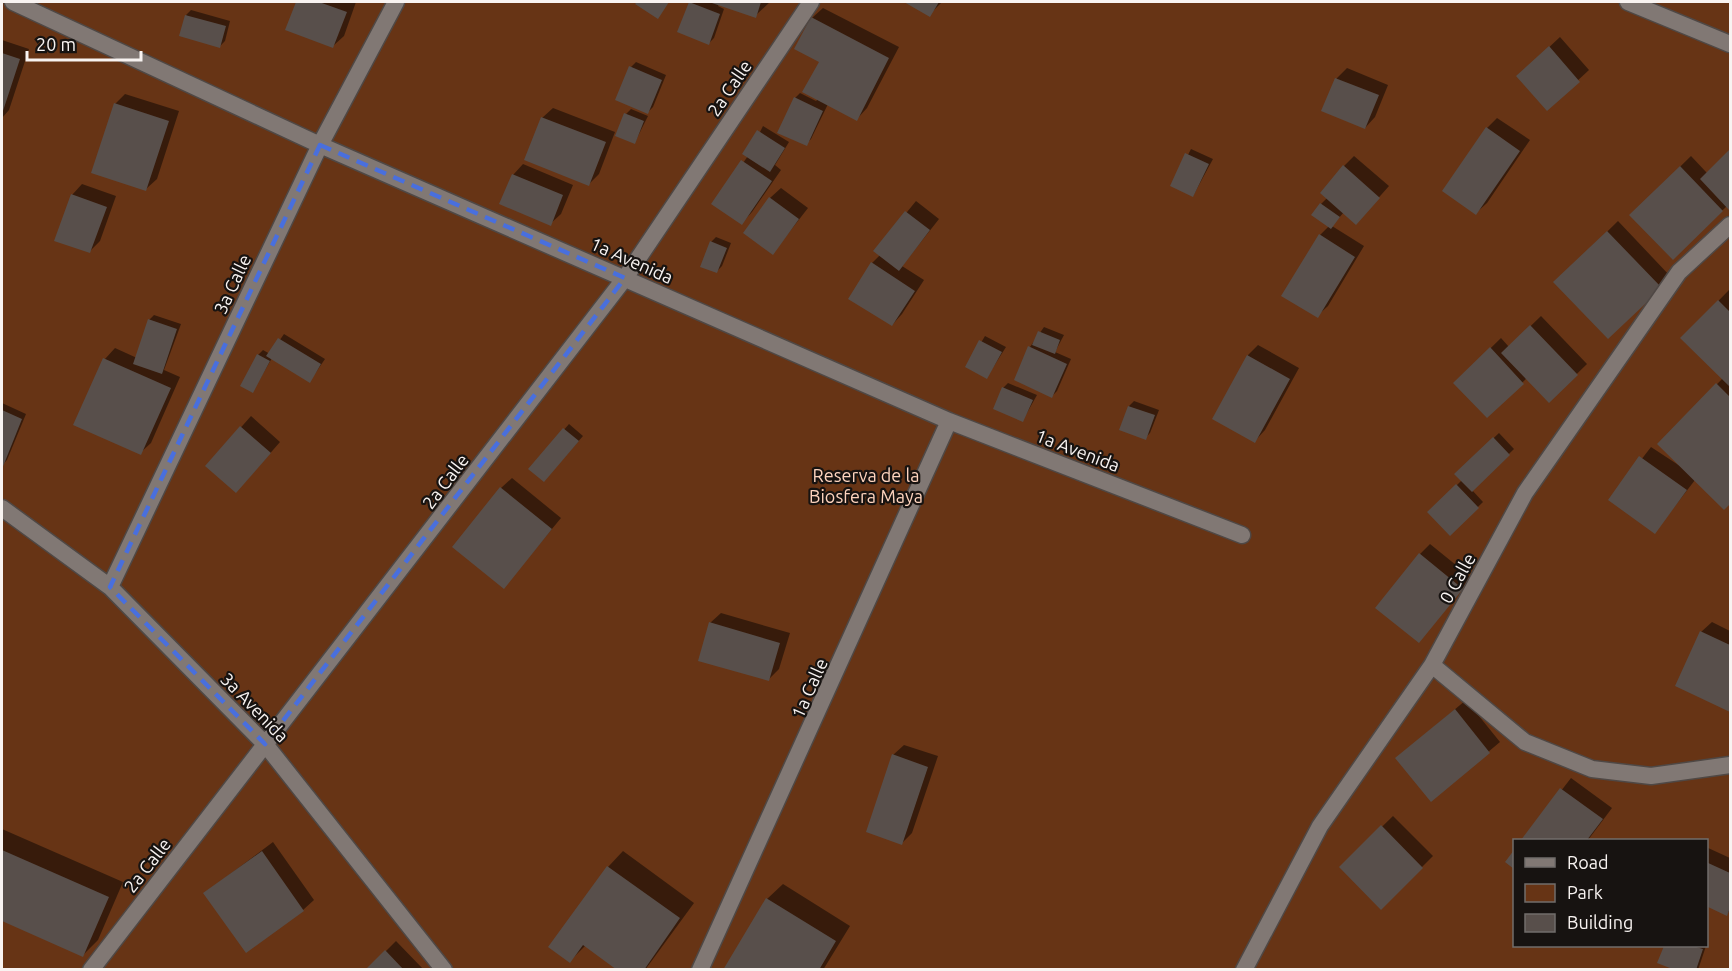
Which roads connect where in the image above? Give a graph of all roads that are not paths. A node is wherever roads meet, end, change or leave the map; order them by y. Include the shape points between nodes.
1 (14, 2) edge
2 (396, 2) edge
3 (811, 2) edge
4 (1628, 2) edge
5 (1731, 44) edge
6 (320, 144) junction
7 (1731, 225) edge
8 (625, 278) junction
9 (950, 421) junction
10 (2, 508) edge
11 (1242, 536) dead end
12 (110, 587) junction
13 (1431, 666) junction
14 (265, 744) junction
15 (1731, 765) edge
16 (91, 969) edge
17 (444, 969) edge
18 (700, 969) edge
19 (1244, 969) edge

1 - 6 street, 1a Avenida
2 - 6 street, 3a Calle
3 - 8 street, 2a Calle
4 - 5 street
6 - 8 street, 1a Avenida
6 - 12 street, 3a Calle
7 - 13 street, 0 Calle via 1678,272 1526,493
8 - 9 street, 1a Avenida
8 - 14 street, 2a Calle
9 - 11 street, 1a Avenida
9 - 18 street, 1a Calle
10 - 12 street, 3a Avenida
12 - 14 street, 3a Avenida
13 - 15 street via 1525,742 1592,769 1651,776
13 - 19 street, 0 Calle via 1320,826
14 - 16 street, 2a Calle
14 - 17 street, 3a Avenida

